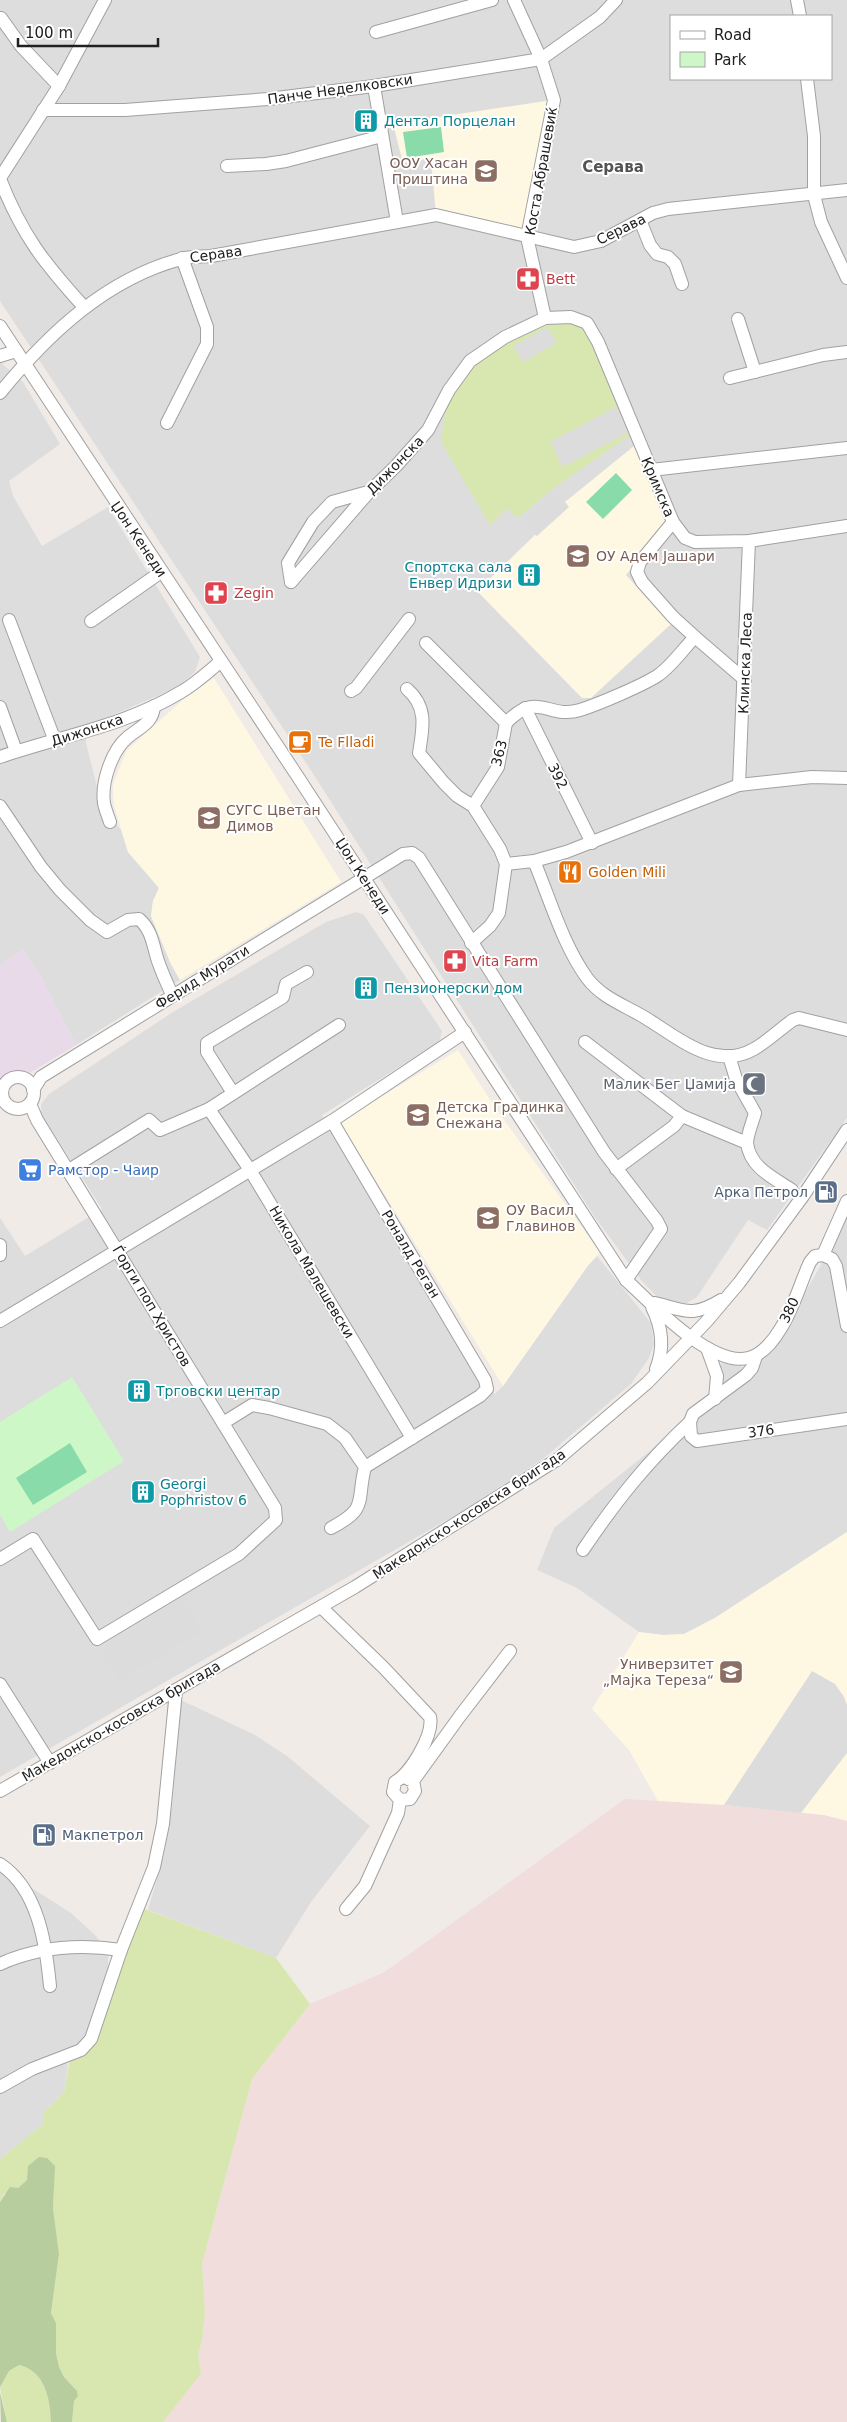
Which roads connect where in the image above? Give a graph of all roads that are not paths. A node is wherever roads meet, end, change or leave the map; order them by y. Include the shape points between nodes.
1 (105, 0) edge
2 (492, 0) edge
3 (514, 0) edge
4 (616, 0) edge
5 (797, 0) edge
6 (800, 15) edge
7 (1, 18) edge
8 (376, 32) dead end
9 (541, 59) junction
10 (808, 80) edge
11 (58, 86) junction
12 (374, 86) junction
13 (43, 110) junction
14 (382, 136) junction
15 (227, 166) dead end
16 (0, 179) edge
17 (847, 190) edge
18 (814, 195) junction
19 (640, 220) junction
20 (397, 222) junction
21 (528, 238) junction
22 (182, 258) junction
23 (847, 278) edge
24 (682, 284) dead end
25 (84, 307) junction
26 (545, 318) junction
27 (738, 319) dead end
28 (0, 326) edge
29 (16, 351) junction
30 (847, 352) edge
31 (0, 356) edge
32 (24, 363) junction
33 (755, 372) junction
34 (730, 378) dead end
35 (0, 393) edge
36 (166, 423) dead end
37 (847, 448) edge
38 (651, 470) junction
39 (369, 492) junction
40 (673, 522) junction
41 (847, 526) edge
42 (749, 541) junction
43 (161, 572) junction
44 (409, 619) dead end
45 (8, 620) dead end
46 (91, 621) dead end
47 (695, 637) junction
48 (426, 643) dead end
49 (221, 661) junction
50 (745, 680) junction
51 (406, 689) dead end
52 (351, 691) dead end
53 (154, 706) junction
54 (0, 707) edge
55 (524, 708) junction
56 (506, 723) junction
57 (55, 741) junction
58 (16, 751) junction
59 (0, 757) edge
60 (847, 778) edge
61 (738, 785) junction
62 (0, 806) edge
63 (473, 806) junction
64 (110, 822) dead end
65 (592, 843) junction
66 (534, 861) junction
67 (506, 864) junction
68 (364, 878) junction
69 (471, 942) junction
70 (307, 972) dead end
71 (172, 996) junction
72 (339, 1025) dead end
73 (847, 1030) edge
74 (465, 1032) junction
75 (585, 1042) dead end
76 (729, 1056) junction
77 (30, 1084) junction
78 (232, 1094) junction
79 (2, 1102) edge
80 (26, 1107) junction
81 (209, 1109) junction
82 (682, 1116) junction
83 (332, 1120) junction
84 (847, 1130) edge
85 (747, 1143) junction
86 (616, 1169) junction
87 (69, 1170) junction
88 (250, 1170) junction
89 (792, 1190) dead end
90 (847, 1201) edge
91 (0, 1245) edge
92 (118, 1250) junction
93 (0, 1255) edge
94 (823, 1255) junction
95 (626, 1280) junction
96 (731, 1292) junction
97 (650, 1302) junction
98 (0, 1322) edge
99 (847, 1326) edge
100 (692, 1337) junction
101 (707, 1348) junction
102 (756, 1356) junction
103 (652, 1378) junction
104 (715, 1400) junction
105 (847, 1419) edge
106 (690, 1422) junction
107 (223, 1423) junction
108 (412, 1438) junction
109 (365, 1467) junction
110 (331, 1528) dead end
111 (583, 1550) dead end
112 (0, 1559) edge
113 (321, 1607) junction
114 (510, 1652) dead end
115 (0, 1684) edge
116 (176, 1691) junction
117 (50, 1763) junction
118 (408, 1779) junction
119 (0, 1791) edge
120 (400, 1800) junction
121 (0, 1864) edge
122 (346, 1909) dead end
123 (47, 1949) junction
124 (121, 1950) junction
125 (0, 1964) edge
126 (50, 1986) dead end
127 (0, 2087) edge

1 - 11 street
2 - 8 street
3 - 9 street, Коста Абрашевиќ
4 - 9 street, Панче Неделковски via 600,17
5 - 6 street
7 - 11 street via 21,46
9 - 12 street, Панче Неделковски
9 - 21 street, Коста Абрашевиќ via 554,100
10 - 18 street via 814,136
11 - 13 street
12 - 13 street, Панче Неделковски via 268,99 125,110
12 - 14 street
13 - 16 street
14 - 15 street via 286,161
14 - 20 street
16 - 25 street via 10,204 45,264
17 - 18 street, Серава
18 - 19 street, Серава via 668,209
18 - 23 street via 821,222
19 - 21 street, Серава via 601,241 574,247
19 - 24 street via 650,245 657,254 668,257 675,264
20 - 21 street, Серава via 436,215
20 - 22 street, Серава via 211,256
21 - 26 street, Коста Абрашевиќ
22 - 25 street, Серава via 140,274
22 - 36 street, Серава via 207,327 207,344
25 - 32 street, Серава
26 - 38 street, Кримска via 571,317 587,322
26 - 39 street, Дижонска via 505,337 470,361 448,390 428,430
27 - 33 street
28 - 29 street, Џон Кенеди
29 - 31 street
29 - 32 street, Џон Кенеди
30 - 33 street via 823,354
32 - 35 street, Серава
32 - 43 street, Џон Кенеди
33 - 34 street
37 - 38 street
38 - 40 street, Кримска
39 - 39 street, Дижонска via 291,582 288,564 313,522 332,502
40 - 42 street, Кримска via 686,538 695,542
40 - 47 street via 640,562 638,572 642,582
41 - 42 street, Кримска
42 - 50 street, Клинска Леса
43 - 46 street
43 - 49 street, Џон Кенеди
44 - 52 street
45 - 57 street
47 - 50 street
47 - 55 street via 658,675 588,707 570,711 534,706
48 - 56 street
49 - 53 street, Дижонска via 182,692
49 - 68 street, Џон Кенеди
50 - 61 street, Клинска Леса
51 - 63 street via 416,697 424,717 419,753 457,796
53 - 57 street, Дижонска via 102,728
53 - 64 street via 154,715 148,723 116,749 104,786 104,804
54 - 58 street
55 - 56 street
55 - 65 street, 392
56 - 63 street, 363 via 498,767
57 - 58 street, Дижонска
58 - 59 street, Дижонска
60 - 61 street via 812,777
61 - 65 street
62 - 71 street via 41,867 90,920 107,932 128,920 139,919 144,923 153,939
63 - 67 street
65 - 66 street
66 - 67 street
66 - 76 street via 568,942 587,978 598,990 692,1049
67 - 69 street via 499,913 490,926
68 - 69 street, Ферид Мурати via 403,854 416,855
68 - 71 street, Ферид Мурати
68 - 74 street, Џон Кенеди
69 - 86 street
70 - 78 street via 286,984 283,997 207,1043 207,1052
71 - 77 street, Ферид Мурати
72 - 78 street
73 - 76 street via 805,1019 793,1020 752,1051
74 - 83 street
74 - 95 street, Џон Кенеди
75 - 82 street
76 - 85 street via 736,1079 755,1113
77 - 79 street via 14,1077 8,1080 2,1088
77 - 80 street via 33,1099
78 - 81 street
79 - 80 street
80 - 87 street, Ѓорги поп Христов
81 - 87 street via 160,1130 149,1120
81 - 88 street, Никола Малешевски
82 - 85 street
82 - 86 street via 674,1126
83 - 88 street
83 - 108 street, Роналд Реган via 485,1380 487,1388 480,1396
84 - 96 street, Македонско-косовска бригада
85 - 89 street via 759,1169
86 - 95 street via 650,1210 661,1229
87 - 92 street, Ѓорги поп Христов
88 - 92 street
88 - 108 street, Никола Малешевски
90 - 94 street, 380
91 - 93 street
92 - 98 street
92 - 107 street, Ѓорги поп Христов
94 - 99 street via 832,1259 836,1266
94 - 102 street, 380 via 815,1256 810,1262 780,1329
95 - 97 street, Џон Кенеди
96 - 97 street via 707,1308 693,1312
96 - 100 street, Македонско-косовска бригада
97 - 100 street, Џон Кенеди
97 - 103 street via 657,1316 662,1343 661,1356
100 - 101 street
100 - 103 street, Македонско-косовска бригада
101 - 102 street via 728,1358
101 - 104 street via 717,1376
102 - 104 street via 746,1375
103 - 113 street, Македонско-косовска бригада via 558,1459
104 - 106 street via 693,1414
105 - 106 street, 376 via 698,1441 692,1436
106 - 111 street via 646,1465
107 - 109 street via 252,1405 328,1424 345,1438
107 - 112 street, Ѓорги поп Христов via 275,1508 276,1520 238,1554 97,1639 33,1539
108 - 109 street
109 - 110 street via 358,1508 352,1516
113 - 116 street, Македонско-косовска бригада
113 - 118 street via 430,1717 429,1736
114 - 118 street
115 - 117 street
116 - 117 street, Македонско-косовска бригада
116 - 124 street via 163,1824 154,1867
117 - 119 street, Македонско-косовска бригада
118 - 120 street via 395,1782 393,1792
118 - 120 street via 416,1791 410,1799
120 - 122 street via 398,1813 365,1886
121 - 123 street via 11,1871 23,1887
123 - 124 street via 94,1946
123 - 125 street
123 - 126 street
124 - 127 street via 88,2044

